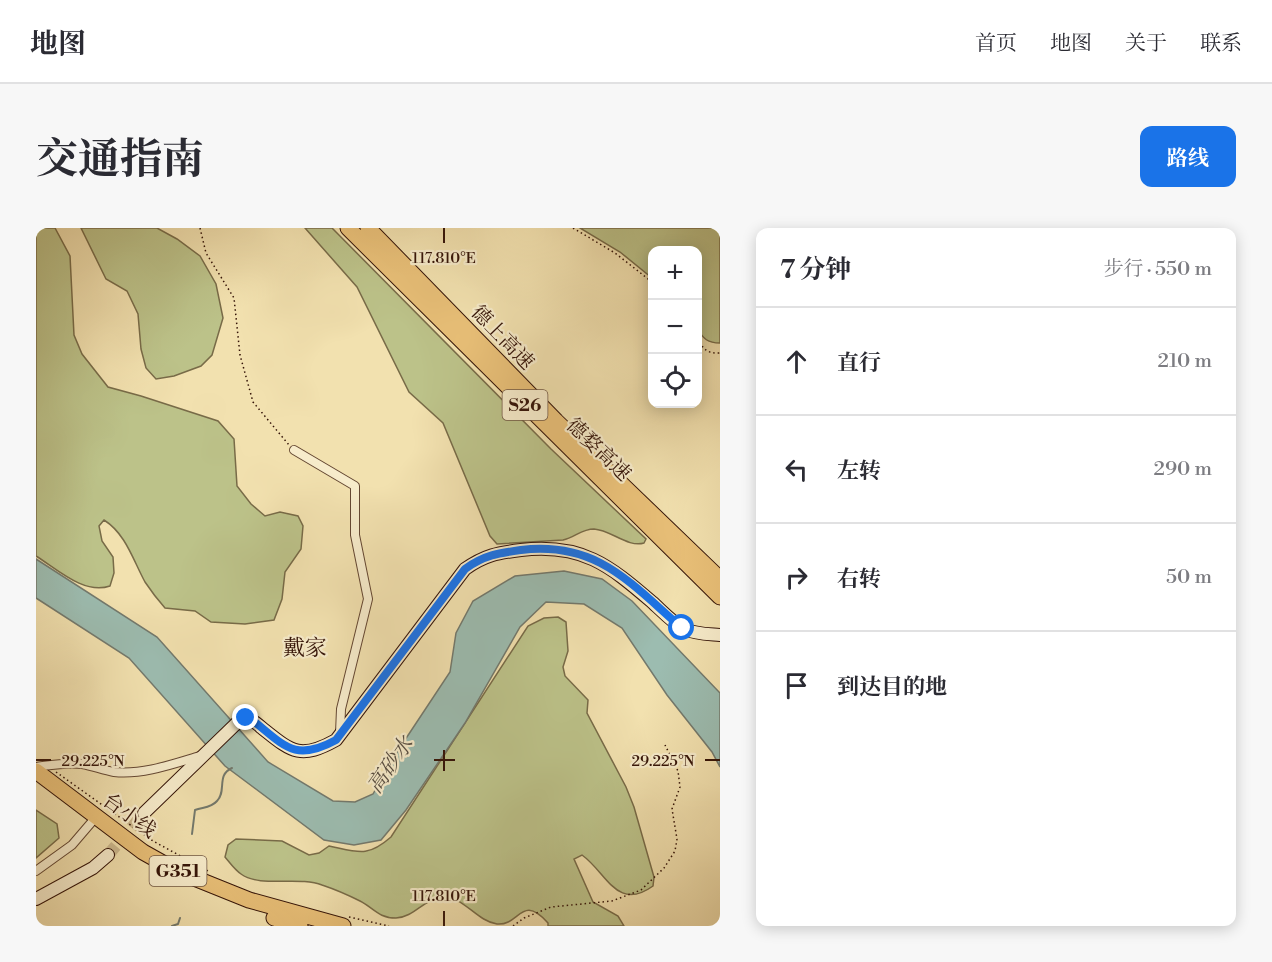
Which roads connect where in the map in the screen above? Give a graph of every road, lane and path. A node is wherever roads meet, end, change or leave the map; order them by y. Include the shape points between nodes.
1 (200, 228) edge
2 (348, 228) edge
3 (368, 228) edge
4 (573, 228) edge
5 (648, 279) edge
6 (702, 348) edge
7 (720, 353) edge
8 (294, 450) joint
9 (713, 578) edge
10 (720, 597) edge
11 (720, 635) edge
12 (340, 737) junction
13 (665, 745) dead end
14 (205, 754) junction
15 (40, 768) edge
16 (36, 782) edge
17 (144, 813) tunnel mouth
18 (93, 820) junction
19 (108, 855) tunnel mouth
20 (36, 871) edge
21 (211, 873) dead end
22 (36, 899) edge
23 (344, 921) edge
24 (300, 926) edge
25 (389, 926) edge
26 (513, 926) edge

1 - 8 path via 206,253 234,298 240,355 253,402
2 - 9 highway, 德婺高速 / S26 via 520,400
3 - 9 highway, 德上高速
4 - 5 path
6 - 7 path via 709,353
8 - 12 street via 356,486 356,535 368,599 341,709
9 - 10 highway, 德婺高速 / S26
11 - 12 street via 682,628 598,560 537,548 492,554 465,569
12 - 14 street via 304,752 289,749 251,719 242,718
13 - 26 path via 678,771 680,787 672,809 675,851 664,868 641,890 612,902 551,907
14 - 15 street via 135,771 115,772 82,764
14 - 17 street
15 - 18 highway, 台小线 / G351
15 - 21 path via 153,841
16 - 18 highway, 台小线 / G351
18 - 20 street via 72,845
18 - 23 highway, 台小线 / G351 via 177,871 249,900
18 - 24 highway, 台小线 / G351 via 129,850 208,893
19 - 22 street via 93,868
23 - 25 path

